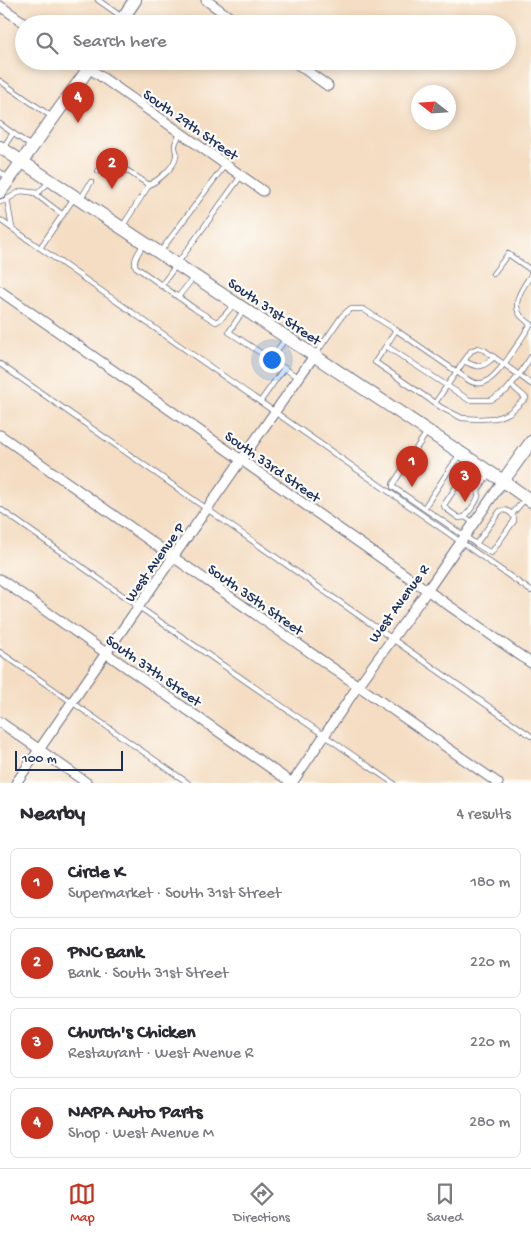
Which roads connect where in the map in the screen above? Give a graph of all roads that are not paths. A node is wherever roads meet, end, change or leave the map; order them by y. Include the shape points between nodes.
1 (98, 0) edge
2 (135, 0) edge
3 (206, 0) edge
4 (0, 6) edge
5 (114, 15) edge
6 (125, 15) edge
7 (227, 15) edge
8 (15, 16) edge
9 (83, 70) edge
10 (95, 70) edge
11 (306, 70) edge
12 (0, 81) edge
13 (328, 86) dead end
14 (53, 118) junction
15 (0, 124) edge
16 (13, 133) junction
17 (181, 133) junction
18 (32, 147) junction
19 (1, 148) edge
20 (22, 162) junction
21 (225, 165) junction
22 (98, 171) dead end
23 (5, 176) edge
24 (241, 176) junction
25 (50, 181) junction
26 (91, 182) dead end
27 (149, 185) junction
28 (263, 192) dead end
29 (34, 193) junction
30 (4, 195) edge
31 (77, 199) junction
32 (0, 202) edge
33 (63, 214) junction
34 (0, 220) edge
35 (12, 228) junction
36 (121, 228) junction
37 (144, 243) junction
38 (40, 248) junction
39 (159, 253) junction
40 (177, 265) junction
41 (531, 270) edge
42 (494, 274) dead end
43 (531, 274) edge
44 (194, 277) junction
45 (161, 286) junction
46 (0, 291) edge
47 (178, 297) junction
48 (239, 306) junction
49 (531, 324) edge
50 (396, 330) junction
51 (286, 338) junction
52 (386, 346) junction
53 (314, 356) junction
54 (494, 357) junction
55 (531, 357) edge
56 (271, 359) junction
57 (464, 361) junction
58 (0, 364) edge
59 (504, 364) junction
60 (284, 368) junction
61 (456, 372) junction
62 (518, 375) junction
63 (299, 378) junction
64 (511, 384) junction
65 (531, 384) edge
66 (447, 386) junction
67 (260, 402) junction
68 (435, 403) junction
69 (275, 412) junction
70 (428, 431) junction
71 (0, 435) edge
72 (531, 442) edge
73 (460, 453) junction
74 (241, 460) junction
75 (473, 461) junction
76 (490, 473) junction
77 (462, 478) junction
78 (503, 481) junction
79 (478, 490) junction
80 (529, 499) edge
81 (424, 508) junction
82 (0, 509) edge
83 (207, 510) junction
84 (512, 514) junction
85 (465, 517) junction
86 (474, 524) junction
87 (463, 540) junction
88 (476, 544) junction
89 (173, 557) junction
90 (0, 579) edge
91 (427, 591) junction
92 (531, 591) edge
93 (139, 606) junction
94 (392, 639) junction
95 (0, 652) edge
96 (106, 653) junction
97 (531, 664) edge
98 (358, 686) junction
99 (72, 702) junction
100 (0, 722) edge
101 (324, 735) junction
102 (531, 736) edge
103 (40, 750) junction
104 (16, 783) edge
105 (87, 783) edge
106 (188, 783) edge
107 (292, 783) edge
108 (393, 783) edge
109 (498, 783) edge

1 - 5 lane
2 - 6 main road
3 - 7 street
4 - 8 street
9 - 14 main road
10 - 17 street, South 29th Street
11 - 13 street
12 - 14 lane
14 - 18 main road
15 - 16 lane
16 - 18 lane
16 - 19 lane
17 - 21 street, South 29th Street
17 - 27 lane via 175,142 176,159 161,178
18 - 20 main road
19 - 20 main road, South 31st Street
20 - 23 main road
20 - 25 main road, South 31st Street
21 - 24 street, South 29th Street
21 - 39 lane
22 - 27 lane via 113,161
23 - 30 main road
24 - 28 street, South 29th Street
24 - 40 lane
25 - 29 lane
25 - 31 main road, South 31st Street
26 - 31 lane
27 - 36 lane
29 - 30 lane via 21,191
29 - 33 lane
30 - 32 lane
30 - 35 lane
31 - 33 lane
31 - 36 main road, South 31st Street
33 - 38 lane
34 - 35 lane
35 - 38 lane
36 - 37 main road, South 31st Street
37 - 39 main road, South 31st Street
37 - 45 lane via 134,264
38 - 67 lane
39 - 40 main road, South 31st Street
40 - 44 main road, South 31st Street
40 - 45 lane
41 - 42 lane via 508,254
43 - 49 lane via 517,300 520,315
44 - 47 lane
44 - 48 main road, South 31st Street
45 - 47 lane
46 - 74 street, South 33rd Street
47 - 48 lane via 216,322
48 - 51 main road, South 31st Street
48 - 56 lane via 229,332
49 - 59 lane
50 - 52 lane
50 - 53 lane via 363,309 350,309
50 - 61 lane
51 - 53 main road, South 31st Street
51 - 56 lane
52 - 66 lane
52 - 68 lane via 375,362
53 - 63 street, West Avenue P
53 - 70 main road, South 31st Street
54 - 57 lane via 480,367
54 - 57 lane via 478,348 471,350
54 - 59 lane
55 - 62 lane
56 - 60 lane
57 - 61 lane
58 - 83 lane
59 - 61 lane via 500,371 482,383 472,382
59 - 62 lane
60 - 63 lane
60 - 67 lane
61 - 66 lane
62 - 64 lane
62 - 65 lane
63 - 69 street, West Avenue P
64 - 66 lane via 491,400 469,400
64 - 68 lane via 526,398 509,413 496,418 462,418
66 - 68 lane
67 - 69 lane
69 - 74 street, West Avenue P
69 - 87 lane
70 - 73 main road, South 31st Street
70 - 81 lane via 393,484
71 - 89 street, South 35th Street
72 - 78 main road, West Avenue R
73 - 75 main road, South 31st Street
73 - 81 lane
74 - 83 street, West Avenue P
74 - 91 street, South 33rd Street
75 - 76 main road, South 31st Street
75 - 77 lane
76 - 78 main road, South 31st Street
76 - 79 lane
77 - 79 lane
77 - 85 lane via 444,508 459,518
78 - 80 main road, South 31st Street
78 - 86 street, West Avenue R
79 - 85 lane via 478,497
80 - 84 lane
81 - 87 lane
82 - 93 lane
83 - 89 street, West Avenue P
83 - 94 lane
84 - 88 lane via 507,510 500,511
84 - 88 lane via 514,521 491,553
85 - 86 lane
86 - 87 street, West Avenue R
87 - 88 lane
87 - 91 street, West Avenue R
87 - 92 lane
89 - 93 street, West Avenue P
89 - 98 street, South 35th Street
90 - 96 street, South 37th Street
91 - 94 street, West Avenue R
91 - 97 street, South 33rd Street
93 - 96 street, West Avenue P
93 - 101 lane
94 - 98 street, West Avenue R
94 - 102 lane
95 - 99 lane
96 - 99 street, West Avenue P
96 - 107 street, South 37th Street
98 - 101 street, West Avenue R
98 - 109 street, South 35th Street
99 - 103 street, West Avenue P
99 - 106 lane
100 - 103 street
101 - 107 street, West Avenue R
101 - 108 lane
103 - 104 street, West Avenue P
103 - 105 street

